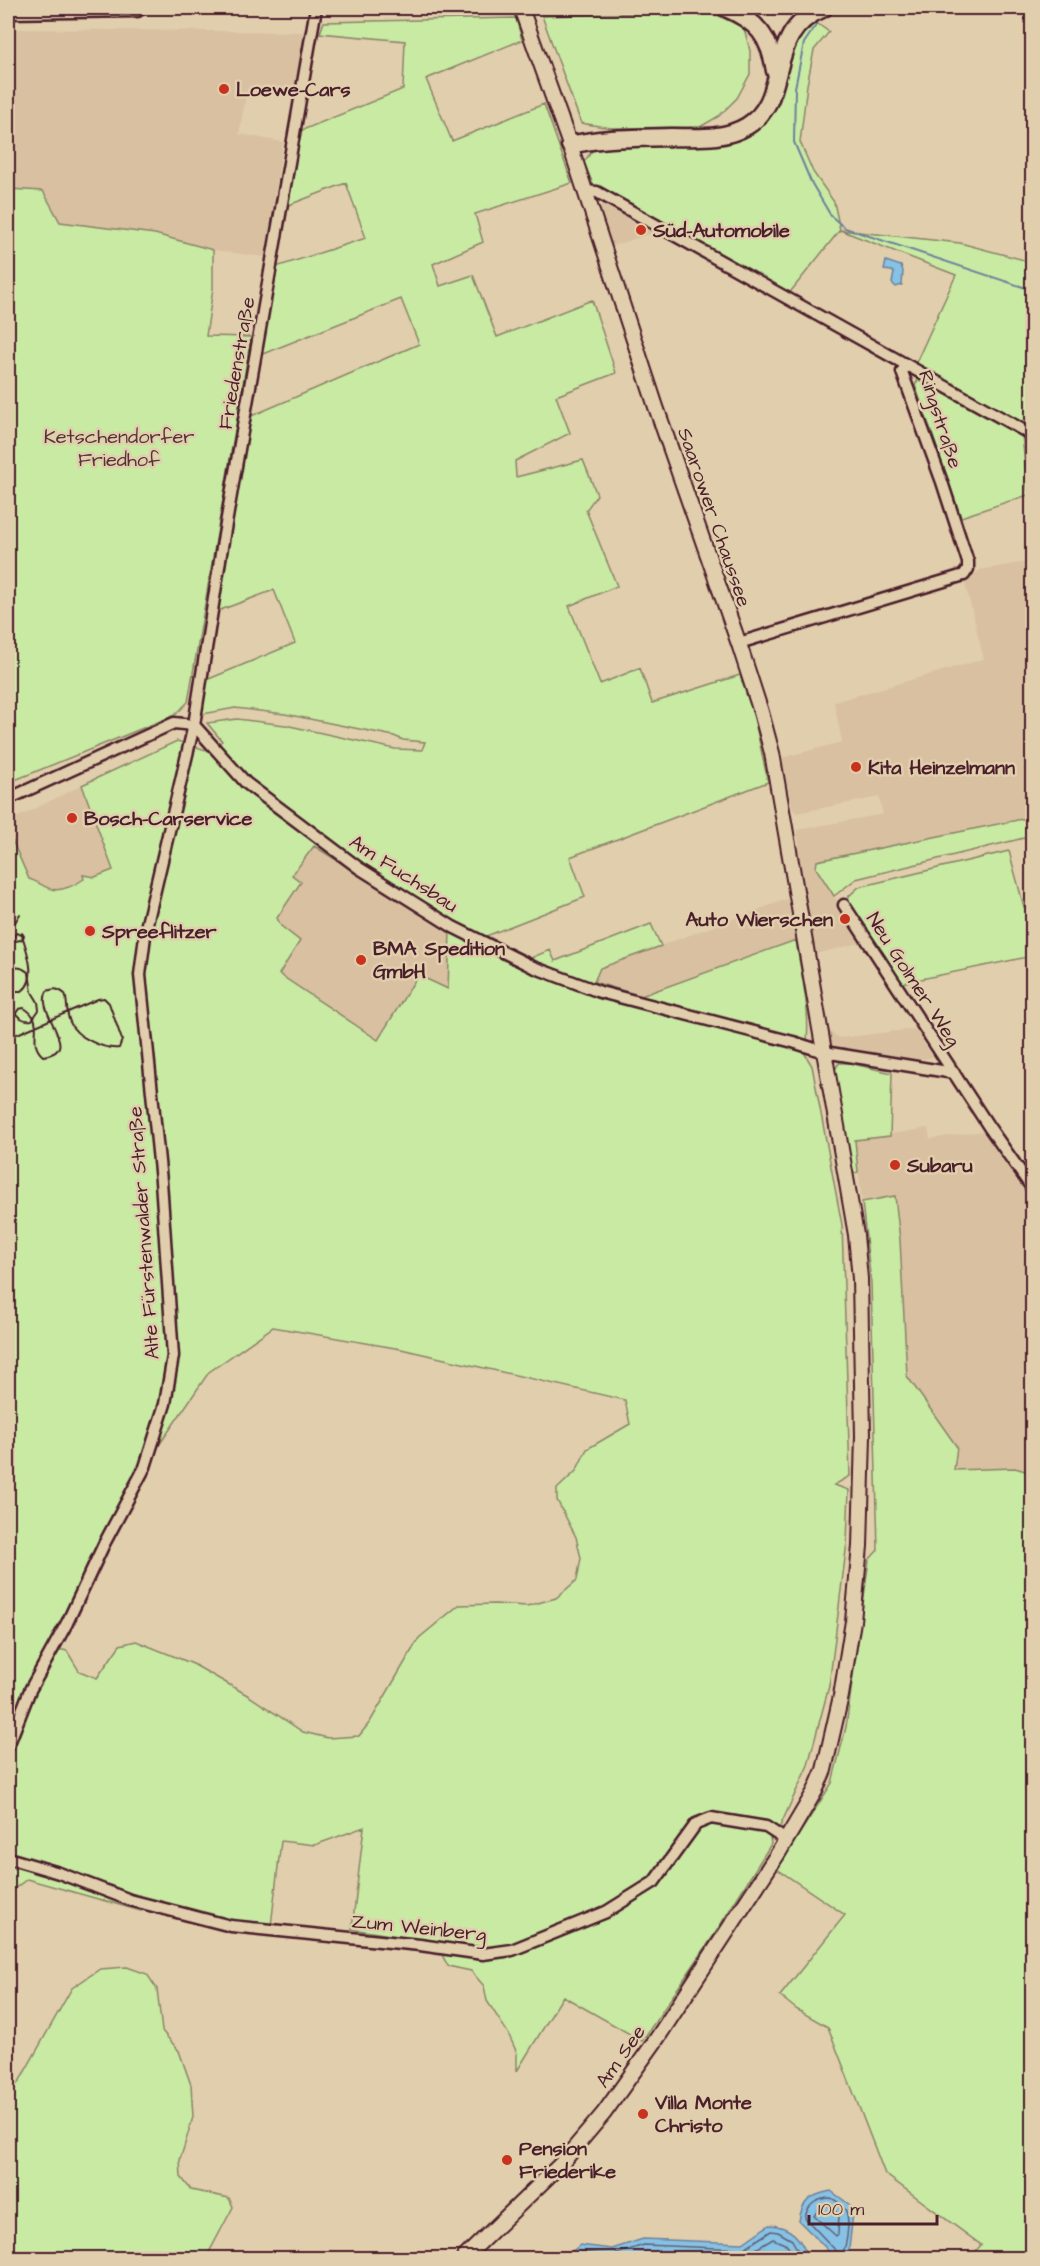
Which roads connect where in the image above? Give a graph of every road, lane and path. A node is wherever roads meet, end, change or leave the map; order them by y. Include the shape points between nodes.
1 (137, 8) edge
2 (316, 8) edge
3 (521, 8) edge
4 (726, 8) edge
5 (824, 8) edge
6 (8, 10) edge
7 (776, 75) junction
8 (570, 145) junction
9 (584, 191) junction
10 (906, 365) junction
11 (1032, 435) edge
12 (739, 643) junction
13 (194, 725) junction
14 (8, 799) edge
15 (844, 905) dead end
16 (824, 1052) junction
17 (954, 1073) junction
18 (1032, 1188) edge
19 (8, 1746) edge
20 (782, 1846) junction
21 (8, 1858) edge
22 (464, 2259) edge

1 - 6 highway
2 - 13 street, Friedenstraße
3 - 8 main road, Saarower Chaussee
4 - 7 highway via 757,26 770,48
5 - 7 highway via 804,19 787,39
7 - 8 highway via 775,88 760,115 731,134 608,138
8 - 9 main road, Saarower Chaussee
9 - 10 street, Ringstraße via 597,192
9 - 12 main road, Saarower Chaussee
10 - 11 street
10 - 12 street, Ringstraße via 902,372 968,569 964,575
12 - 16 main road, Saarower Chaussee via 772,753
13 - 14 street via 174,723
13 - 16 street, Am Fuchsbau via 246,783 358,868 462,932 533,967 600,992
13 - 19 street, Alte Fürstenwalder Straße via 146,928 140,975 161,1181 173,1356 165,1404 144,1467 30,1690
15 - 17 street, Neu Golmer Weg
16 - 17 street, Neu Golmer Weg
16 - 20 main road, Am See via 860,1279 863,1483 853,1621 830,1749 814,1791
17 - 18 street, Neu Golmer Weg
20 - 21 street, Zum Weinberg via 766,1827 711,1818 696,1824 654,1882 606,1912 512,1950 483,1954 231,1926 130,1900
20 - 22 main road, Am See via 654,2043 604,2112 561,2164

